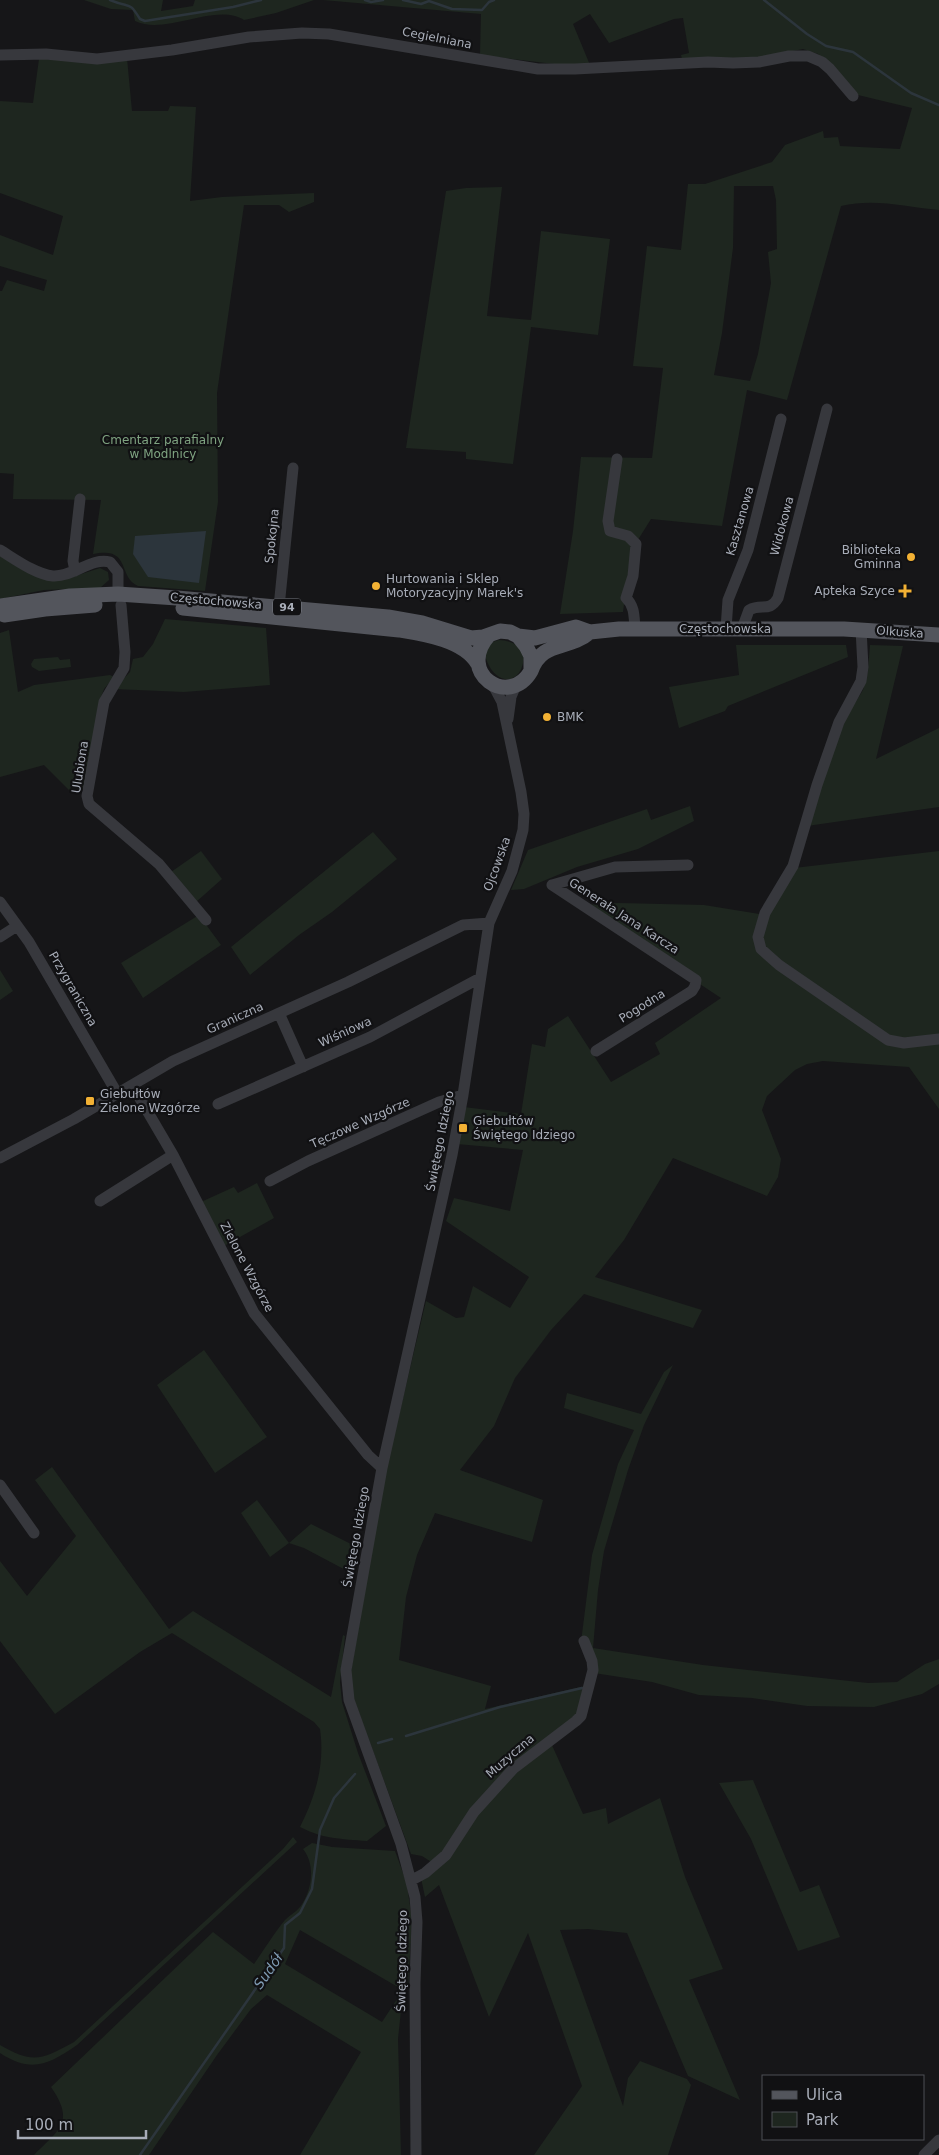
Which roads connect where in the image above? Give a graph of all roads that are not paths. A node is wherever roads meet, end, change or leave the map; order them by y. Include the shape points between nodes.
1 (0, 55) edge
2 (853, 96) dead end
3 (827, 409) dead end
4 (780, 419) dead end
5 (617, 459) dead end
6 (293, 468) dead end
7 (80, 499) dead end
8 (0, 550) edge
9 (75, 571) junction
10 (119, 600) junction
11 (0, 606) edge
12 (279, 607) junction
13 (0, 616) edge
14 (635, 629) junction
15 (726, 629) junction
16 (742, 629) junction
17 (861, 630) junction
18 (590, 632) junction
19 (489, 635) junction
20 (939, 635) edge
21 (518, 636) junction
22 (478, 664) junction
23 (531, 671) junction
24 (493, 684) junction
25 (516, 685) junction
26 (507, 725) junction
27 (688, 865) dead end
28 (0, 902) edge
29 (206, 920) dead end
30 (489, 923) junction
31 (17, 926) junction
32 (0, 936) edge
33 (480, 978) junction
34 (696, 980) joint
35 (279, 1013) junction
36 (939, 1040) edge
37 (596, 1051) dead end
38 (304, 1066) junction
39 (132, 1084) junction
40 (117, 1093) junction
41 (463, 1096) junction
42 (218, 1104) dead end
43 (173, 1155) junction
44 (0, 1158) edge
45 (270, 1181) dead end
46 (100, 1201) dead end
47 (382, 1468) junction
48 (0, 1485) edge
49 (34, 1533) dead end
50 (584, 1641) dead end
51 (412, 1880) junction
52 (939, 2140) edge
53 (416, 2155) edge
54 (924, 2155) edge

1 - 2 street, Cegielniana via 97,58 302,33 328,34 538,69 760,62 808,56 830,69
3 - 16 street, Widokowa via 778,598 769,608 749,610
4 - 15 street, Kasztanowa via 748,550 728,600
5 - 14 street via 608,521 610,531 628,536 636,544 633,576 626,598 632,604
6 - 12 street, Spokojna
7 - 9 street via 73,562
8 - 9 street via 48,575
9 - 10 street via 96,562 110,562 118,572
10 - 11 main road, Częstochowska / 94 via 70,596
10 - 12 main road, Częstochowska / 94
10 - 13 main road, Częstochowska / 94
10 - 22 main road, Częstochowska / 94 via 399,630 432,637 460,648 472,655
10 - 29 street, Ulubiona via 124,668 104,702 87,796 89,804 158,864
12 - 19 main road, Częstochowska / 94 via 406,619 471,638
14 - 15 main road, Częstochowska / 94
14 - 18 main road, Częstochowska / 94
15 - 16 main road, Częstochowska / 94
16 - 17 main road, Częstochowska / 94
17 - 20 main road, Olkuska / 94
17 - 36 street via 861,681 839,722 793,866 765,913 758,937 761,949 779,965 888,1040 904,1043
18 - 21 main road, Częstochowska / 94 via 576,627 535,638
18 - 23 main road, Częstochowska / 94 via 579,641 545,652 535,661
19 - 21 main road, 94 via 500,631
19 - 22 main road via 478,650
21 - 23 main road via 529,651
22 - 24 main road, 94
23 - 25 main road, 94
24 - 25 main road
24 - 26 street, Ojcowska
25 - 26 street, Ojcowska
26 - 30 street, Ojcowska via 523,799 523,830 514,865
27 - 34 street, Generała Jana Karcza via 615,867 552,885
28 - 31 street, Przygraniczna
30 - 33 street, Świętego Idziego
30 - 35 street, Graniczna via 463,924
31 - 32 street
31 - 40 street, Przygraniczna via 66,1002
33 - 38 street, Wiśniowa via 370,1038
33 - 41 street, Świętego Idziego
34 - 37 street, Pogodna via 692,991
35 - 38 street
35 - 39 street, Graniczna via 173,1061
38 - 42 street, Wiśniowa
39 - 40 street, Graniczna
39 - 43 street, Zielone Wzgórze
40 - 44 street, Graniczna
41 - 45 street, Tęczowe Wzgórze via 439,1102
41 - 47 street, Świętego Idziego via 441,1211
43 - 46 street
43 - 47 street, Zielone Wzgórze via 254,1313 368,1455
47 - 51 street, Świętego Idziego via 346,1680 349,1700
48 - 49 street
50 - 51 street, Muzyczna via 592,1670 580,1716 513,1769 474,1812 446,1855
51 - 53 street, Świętego Idziego via 417,1922 414,2002
52 - 54 street

